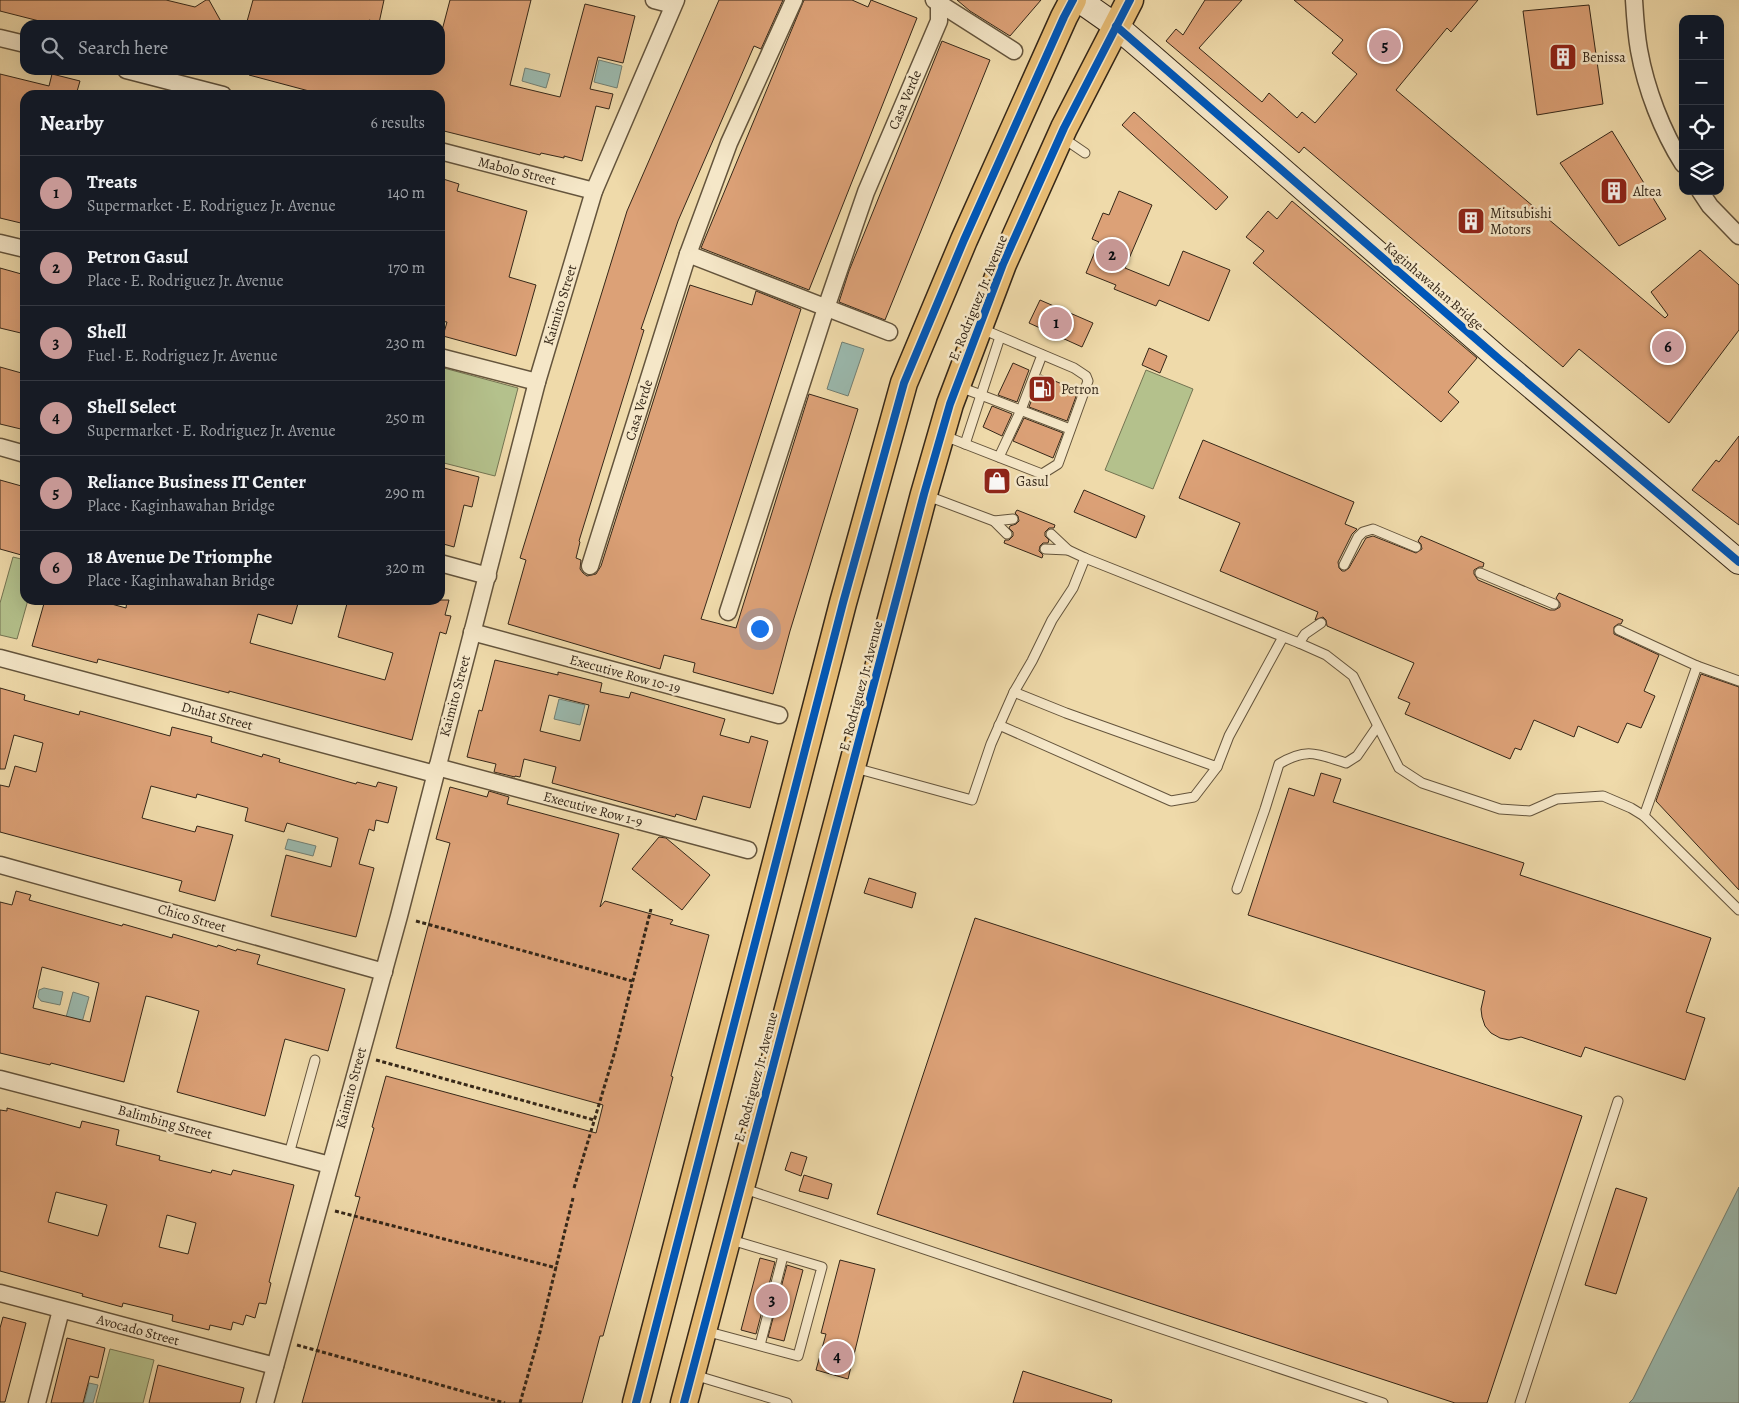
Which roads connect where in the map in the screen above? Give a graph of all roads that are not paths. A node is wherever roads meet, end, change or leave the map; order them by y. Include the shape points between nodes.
1 (654, 0) edge
2 (794, 0) edge
3 (1073, 0) edge
4 (1079, 0) edge
5 (1120, 0) edge
6 (1130, 0) edge
7 (1634, 0) edge
8 (936, 2) edge
9 (674, 3) edge
10 (1116, 26) junction
11 (0, 38) edge
12 (20, 43) edge
13 (1014, 51) dead end
14 (145, 75) edge
15 (204, 90) edge
16 (1061, 136) junction
17 (445, 152) edge
18 (1086, 154) dead end
19 (1679, 158) edge
20 (594, 191) junction
21 (1703, 195) edge
22 (1739, 236) edge
23 (0, 243) edge
24 (20, 248) edge
25 (688, 254) junction
26 (826, 308) junction
27 (888, 332) dead end
28 (989, 332) junction
29 (1042, 355) junction
30 (445, 358) edge
31 (537, 382) junction
32 (969, 390) junction
33 (1021, 410) junction
34 (1070, 429) junction
35 (954, 439) junction
36 (0, 447) edge
37 (20, 453) edge
38 (999, 457) junction
39 (924, 494) junction
40 (1013, 519) dead end
41 (994, 521) junction
42 (1007, 534) dead end
43 (1051, 534) dead end
44 (1416, 548) dead end
45 (1045, 550) dead end
46 (1068, 550) junction
47 (1086, 558) junction
48 (1739, 562) edge
49 (445, 564) edge
50 (1344, 565) dead end
51 (590, 566) dead end
52 (1480, 573) dead end
53 (488, 576) junction
54 (1554, 604) dead end
55 (728, 612) dead end
56 (1320, 623) dead end
57 (1619, 630) dead end
58 (472, 632) junction
59 (1283, 636) junction
60 (1299, 643) junction
61 (0, 658) edge
62 (1697, 666) junction
63 (1739, 681) edge
64 (1014, 692) junction
65 (779, 716) dead end
66 (999, 725) junction
67 (1377, 727) junction
68 (852, 767) junction
69 (1217, 767) junction
70 (436, 771) junction
71 (1644, 816) junction
72 (748, 850) dead end
73 (0, 864) edge
74 (1237, 889) dead end
75 (1739, 910) edge
76 (384, 972) junction
77 (314, 1060) dead end
78 (0, 1079) edge
79 (1618, 1101) dead end
80 (289, 1154) junction
81 (330, 1165) junction
82 (740, 1187) junction
83 (726, 1239) junction
84 (783, 1256) junction
85 (0, 1293) edge
86 (61, 1310) junction
87 (703, 1330) junction
88 (760, 1345) junction
89 (275, 1366) junction
90 (691, 1374) junction
91 (37, 1403) edge
92 (265, 1403) edge
93 (636, 1403) edge
94 (684, 1403) edge
95 (787, 1403) edge
96 (1382, 1403) edge
97 (1520, 1403) edge

1 - 9 street
2 - 25 street, Casa Verde via 729,143
3 - 93 main road via 964,240 904,383 843,603
4 - 10 main road, Kaginhawahan Bridge
5 - 10 main road
6 - 10 main road, E. Rodriguez Jr. Avenue
7 - 19 street via 1639,51 1652,99
8 - 13 street, Casa Verde
8 - 26 street, Casa Verde via 939,21 866,192
9 - 20 street, Kaimito Street
10 - 16 main road, E. Rodriguez Jr. Avenue
10 - 48 main road, Kaginhawahan Bridge via 1499,359
11 - 12 street
14 - 15 street
16 - 18 lane
16 - 28 main road, E. Rodriguez Jr. Avenue via 1004,264
17 - 20 street, Mabolo Street
20 - 31 street, Kaimito Street
21 - 22 street
23 - 24 street
25 - 26 street
25 - 51 street, Casa Verde
26 - 27 street
26 - 55 street, Casa Verde
28 - 29 lane
28 - 32 main road, E. Rodriguez Jr. Avenue
29 - 33 lane
29 - 34 lane via 1086,376 1088,382
30 - 31 street
31 - 53 street, Kaimito Street
32 - 33 lane
32 - 35 main road, E. Rodriguez Jr. Avenue
33 - 34 lane
33 - 38 lane
34 - 38 lane via 1058,464 1042,474
35 - 38 lane
35 - 39 main road, E. Rodriguez Jr. Avenue
36 - 37 street
39 - 41 lane
39 - 68 main road, E. Rodriguez Jr. Avenue
40 - 41 lane
41 - 42 lane
43 - 46 lane
44 - 50 lane via 1373,529 1358,537
45 - 46 lane
46 - 47 lane
47 - 59 lane
47 - 64 lane via 1073,588
49 - 53 street
52 - 54 lane
53 - 58 street, Kaimito Street
56 - 60 lane
57 - 62 lane
58 - 65 street, Executive Row 10-19
58 - 70 street, Kaimito Street
59 - 60 lane
59 - 69 lane via 1229,736
60 - 67 lane via 1326,655 1353,676
61 - 70 street, Duhat Street
62 - 63 lane
62 - 71 lane
64 - 66 lane
64 - 69 lane
66 - 68 lane via 972,800
66 - 69 lane via 1171,801 1194,797
67 - 71 lane via 1399,768 1422,783 1500,809 1530,811 1557,799 1603,796
67 - 74 lane via 1357,756 1346,763 1312,752 1294,755 1279,764
68 - 82 main road, E. Rodriguez Jr. Avenue
70 - 72 street, Executive Row 1-9
70 - 76 street, Kaimito Street
71 - 75 lane
73 - 76 street, Chico Street
76 - 81 street, Kaimito Street
77 - 80 lane
78 - 80 street, Balimbing Street
79 - 97 lane
80 - 81 street, Balimbing Street
81 - 89 street, Kaimito Street
82 - 83 main road, E. Rodriguez Jr. Avenue
82 - 96 lane
83 - 84 lane
83 - 87 main road, E. Rodriguez Jr. Avenue
84 - 88 lane
84 - 88 lane via 822,1267 798,1356
85 - 86 street, Avocado Street
86 - 89 street, Avocado Street
86 - 91 street
87 - 88 lane
87 - 90 main road, E. Rodriguez Jr. Avenue
89 - 92 street, Kaimito Street
90 - 94 main road, E. Rodriguez Jr. Avenue
90 - 95 lane

